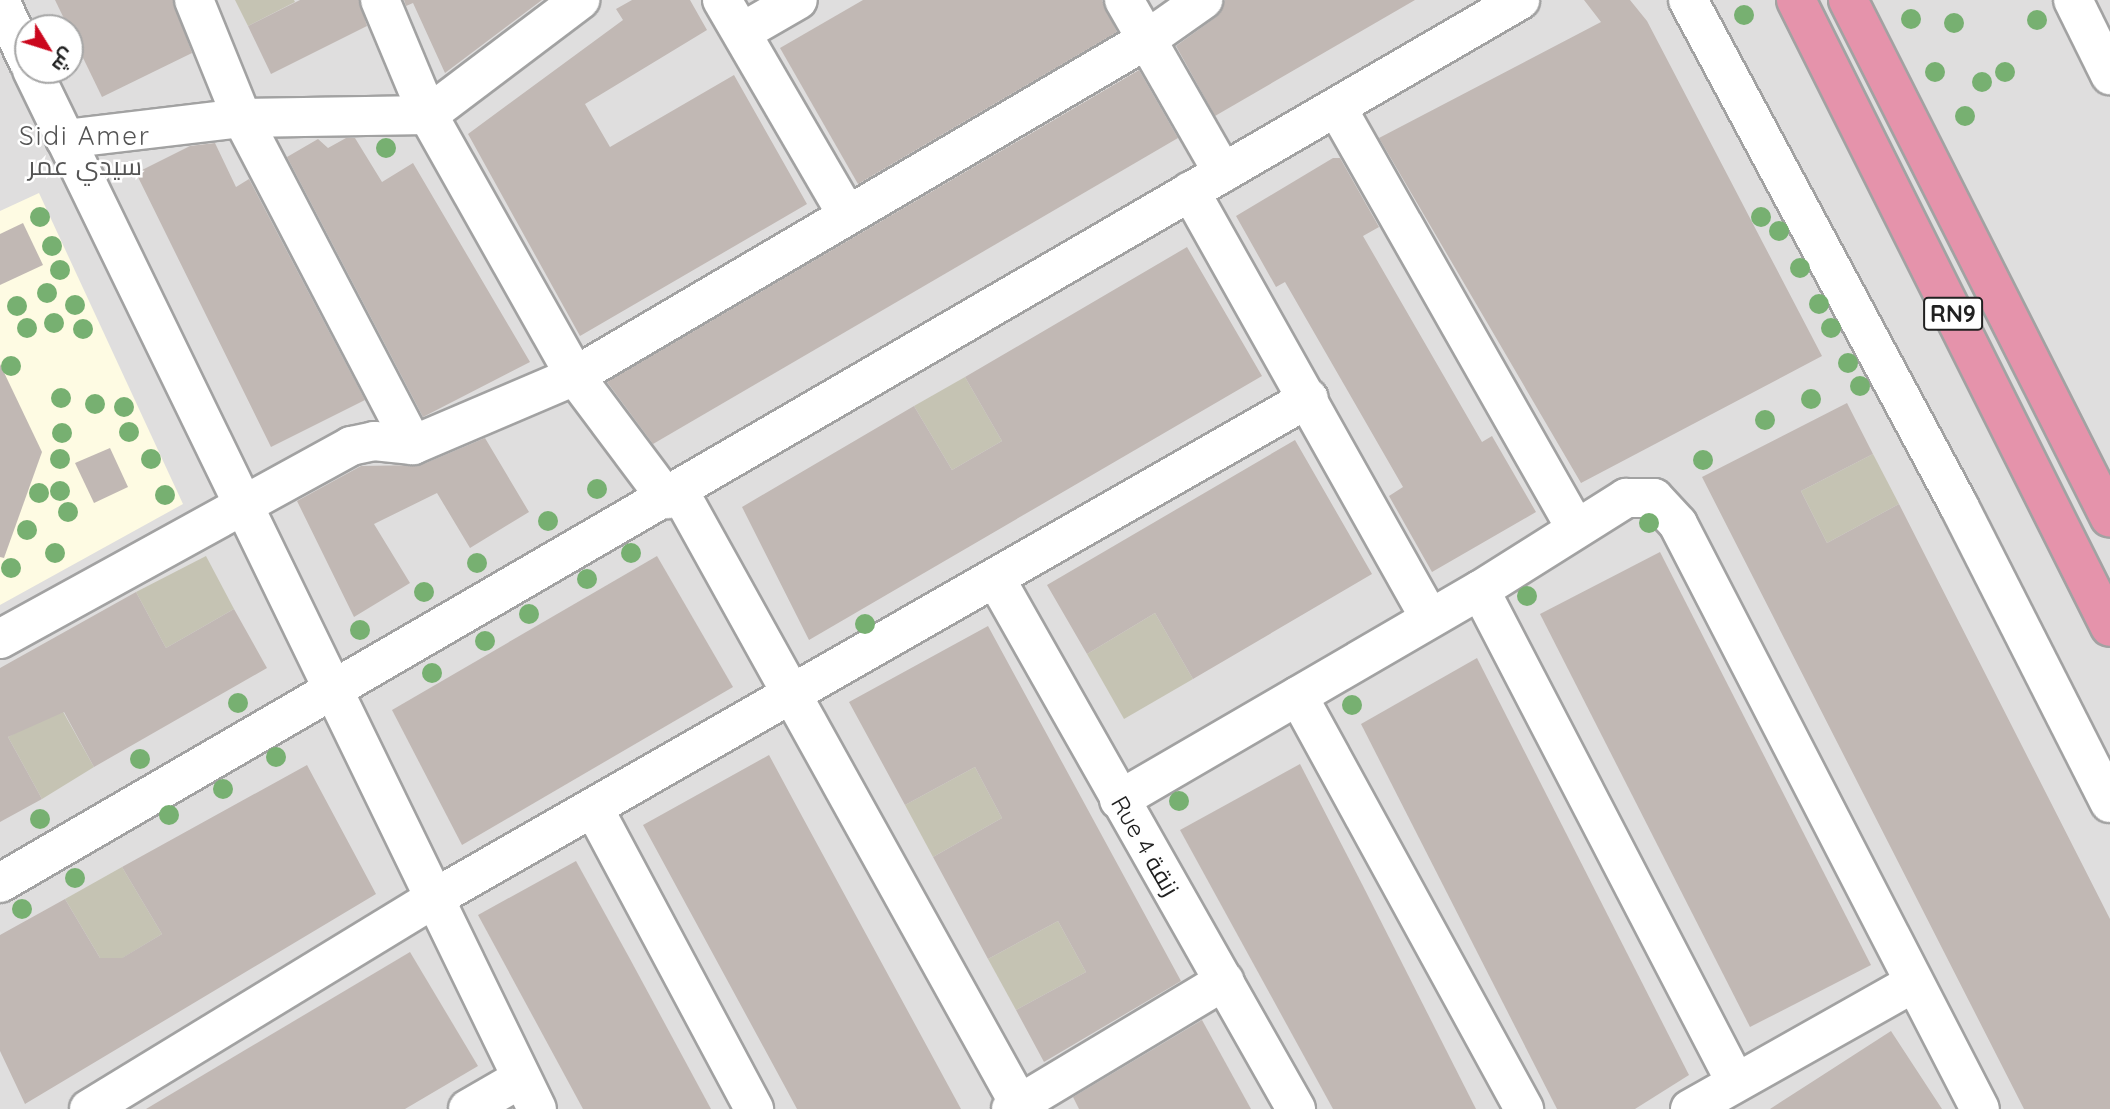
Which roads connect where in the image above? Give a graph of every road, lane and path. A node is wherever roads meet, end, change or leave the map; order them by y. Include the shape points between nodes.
1 (194, 0) edge
2 (380, 0) edge
3 (580, 0) edge
4 (722, 0) edge
5 (798, 0) edge
6 (1124, 0) edge
7 (1203, 0) edge
8 (1520, 0) edge
9 (1688, 0) edge
10 (1796, 0) edge
11 (1848, 0) edge
12 (2073, 0) edge
13 (0, 1) edge
14 (14, 31) edge
15 (744, 31) junction
16 (1146, 40) junction
17 (2110, 75) edge
18 (39, 84) edge
19 (1337, 108) junction
20 (428, 115) junction
21 (242, 118) junction
22 (65, 139) junction
23 (1223, 173) junction
24 (1190, 191) junction
25 (847, 215) junction
26 (575, 376) junction
27 (1309, 398) junction
28 (413, 445) junction
29 (673, 496) junction
30 (243, 502) junction
31 (2110, 518) edge
32 (1576, 529) junction
33 (998, 581) junction
34 (1480, 590) junction
35 (1429, 617) junction
36 (2110, 627) edge
37 (0, 639) edge
38 (333, 690) junction
39 (795, 696) junction
40 (1298, 696) junction
41 (1119, 800) junction
42 (2110, 803) edge
43 (594, 809) junction
44 (0, 883) edge
45 (431, 900) junction
46 (1224, 981) junction
47 (1914, 983) junction
48 (1735, 1081) junction
49 (528, 1094) edge
50 (1017, 1107) edge
51 (89, 1109) edge
52 (467, 1109) edge
53 (754, 1109) edge
54 (1296, 1109) edge
55 (1524, 1109) edge
56 (1690, 1109) edge
57 (1980, 1109) edge

1 - 21 street
2 - 20 street
3 - 20 street
4 - 15 street
5 - 15 street
6 - 16 street
7 - 16 street
8 - 19 street
9 - 42 street via 1959,506
10 - 36 highway, RN9
11 - 31 highway, RN9
12 - 17 street
13 - 14 street
15 - 25 street
16 - 23 street
16 - 25 street
18 - 22 street
19 - 23 street
19 - 32 street
20 - 21 street
20 - 26 street
21 - 22 street
21 - 28 street
22 - 30 street
23 - 24 street
24 - 27 street
24 - 29 street
25 - 26 street
26 - 28 street
26 - 29 street
27 - 33 street
27 - 35 street
28 - 30 street via 374,440 351,446
29 - 38 street
29 - 39 street
30 - 37 street
30 - 38 street
32 - 34 street
32 - 47 street via 1626,498 1654,498 1667,509
33 - 39 street
33 - 41 street, Rue 4 زنقة
34 - 35 street
34 - 48 street
35 - 40 street
38 - 44 street
38 - 45 street
39 - 43 street
39 - 50 street
40 - 41 street
40 - 55 street
41 - 46 street, Rue 4 زنقة
43 - 45 street
43 - 53 street
45 - 49 street
45 - 51 street
46 - 50 street
46 - 54 street, Rue 4 زنقة
47 - 48 street
47 - 57 street
48 - 56 street
49 - 52 street

